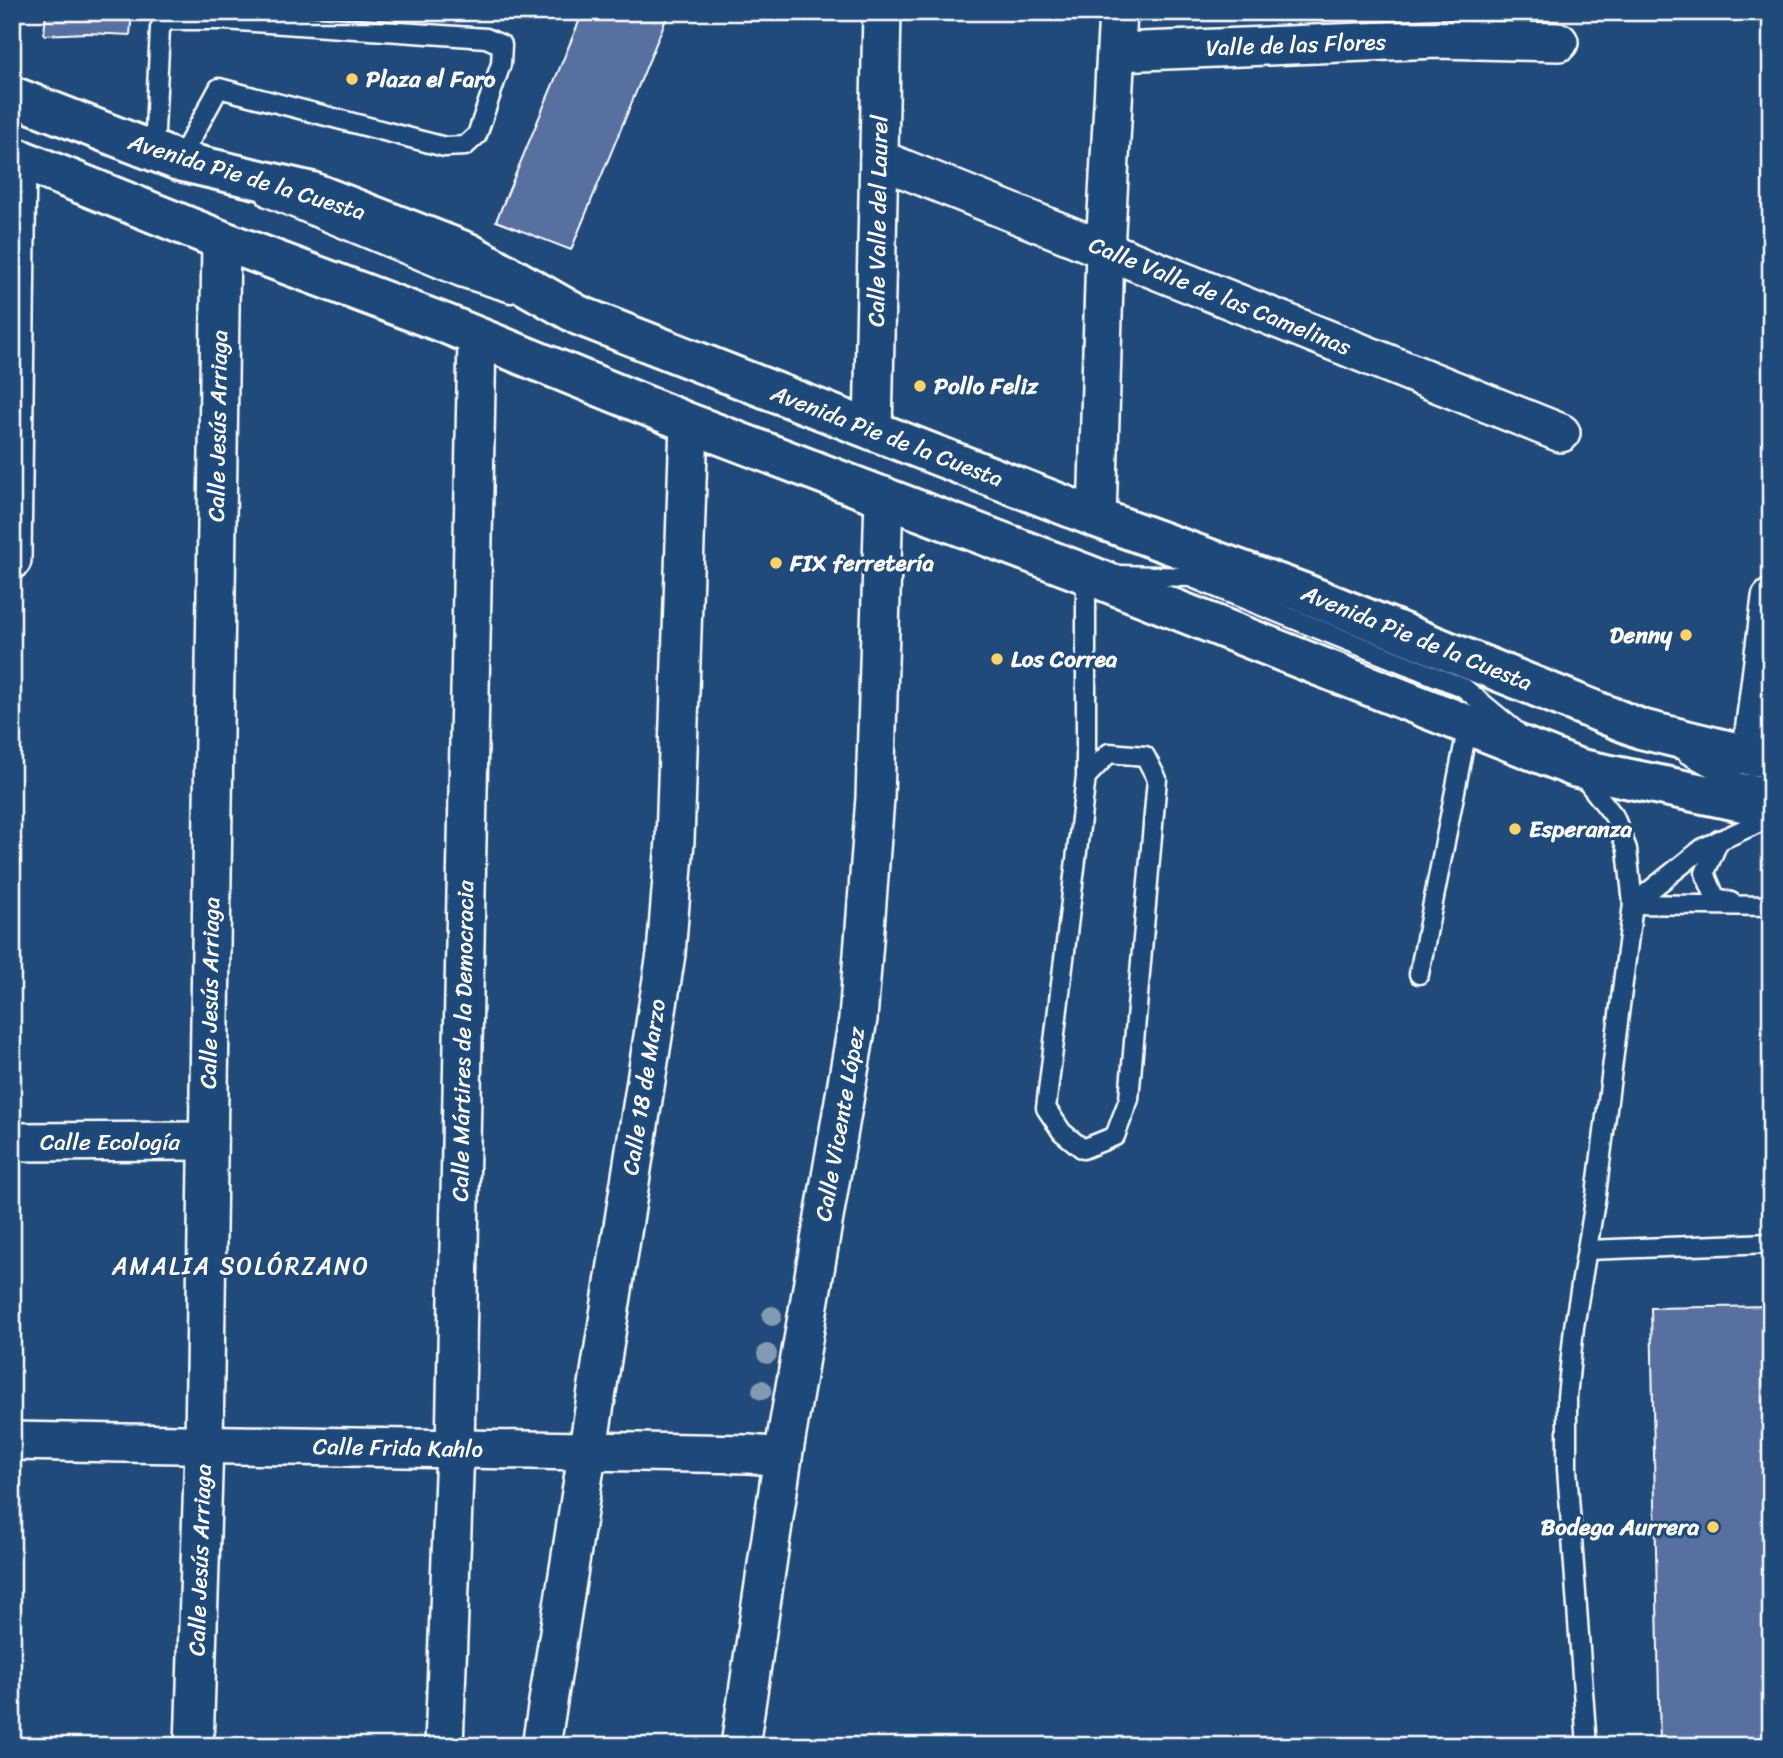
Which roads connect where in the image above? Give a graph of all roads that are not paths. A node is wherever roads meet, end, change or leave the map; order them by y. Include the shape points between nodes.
1 (882, 12) edge
2 (1118, 12) edge
3 (1559, 42) dead end
4 (1117, 52) junction
5 (12, 96) edge
6 (167, 156) junction
7 (15, 157) edge
8 (879, 159) junction
9 (221, 240) junction
10 (1105, 250) junction
11 (477, 337) junction
12 (689, 423) junction
13 (13, 426) edge
14 (873, 430) junction
15 (1561, 433) dead end
16 (884, 496) junction
17 (1097, 518) junction
18 (12, 560) edge
19 (1086, 574) junction
20 (1771, 598) edge
21 (1468, 725) junction
22 (1561, 762) junction
23 (1764, 766) edge
24 (1086, 777) junction
25 (1771, 808) edge
26 (1771, 817) edge
27 (1719, 840) junction
28 (1633, 904) junction
29 (1738, 904) junction
30 (1771, 906) edge
31 (1419, 974) dead end
32 (208, 1141) junction
33 (12, 1142) edge
34 (1771, 1243) edge
35 (1587, 1250) junction
36 (12, 1441) edge
37 (204, 1445) junction
38 (455, 1449) junction
39 (586, 1451) junction
40 (783, 1457) junction
41 (194, 1746) edge
42 (444, 1746) edge
43 (541, 1746) edge
44 (740, 1746) edge
45 (1587, 1746) edge

1 - 8 street, Calle Valle del Laurel
2 - 4 street
3 - 4 street, Valle de las Flores via 1438,39
4 - 10 street
5 - 6 main road, Avenida Pie de la Cuesta
6 - 6 lane via 160,27 167,20 486,37 502,45 501,64 477,135 465,146 445,147 219,88
6 - 14 main road, Avenida Pie de la Cuesta via 312,192 416,232 469,253 578,315
7 - 9 main road
7 - 13 street
8 - 10 street, Calle Valle de las Camelinas
8 - 14 street, Calle Valle del Laurel
9 - 11 main road
9 - 32 street, Calle Jesús Arriaga
10 - 15 street, Calle Valle de las Camelinas
10 - 17 street
11 - 12 main road
11 - 38 street, Calle Mártires de la Democracia
12 - 16 main road
12 - 39 street, Calle 18 de Marzo via 666,954
13 - 18 street
14 - 17 main road, Avenida Pie de la Cuesta
16 - 19 main road
16 - 40 street, Calle Vicente López via 875,798 858,1019
17 - 23 main road, Avenida Pie de la Cuesta via 1301,592 1641,729
19 - 21 main road
19 - 22 lane via 1190,577 1464,688
19 - 24 lane
20 - 23 street
21 - 22 main road
21 - 31 lane
22 - 25 main road
22 - 28 lane via 1614,816 1627,849
24 - 24 lane via 1046,1108 1062,1132 1083,1149 1115,1136 1129,1100 1157,779 1145,756 1110,752
26 - 27 lane
27 - 28 lane
27 - 29 lane via 1705,873 1715,897
28 - 29 lane
28 - 35 lane
29 - 30 lane
32 - 33 street, Calle Ecología
32 - 37 street, Calle Jesús Arriaga
34 - 35 lane
35 - 45 lane via 1567,1397 1567,1469
36 - 37 street, Calle Frida Kahlo
37 - 38 street, Calle Frida Kahlo
37 - 41 street, Calle Jesús Arriaga
38 - 39 street, Calle Frida Kahlo
38 - 42 street, Calle Mártires de la Democracia
39 - 40 street, Calle Frida Kahlo
39 - 43 street, Calle 18 de Marzo
40 - 44 street, Calle Vicente López

